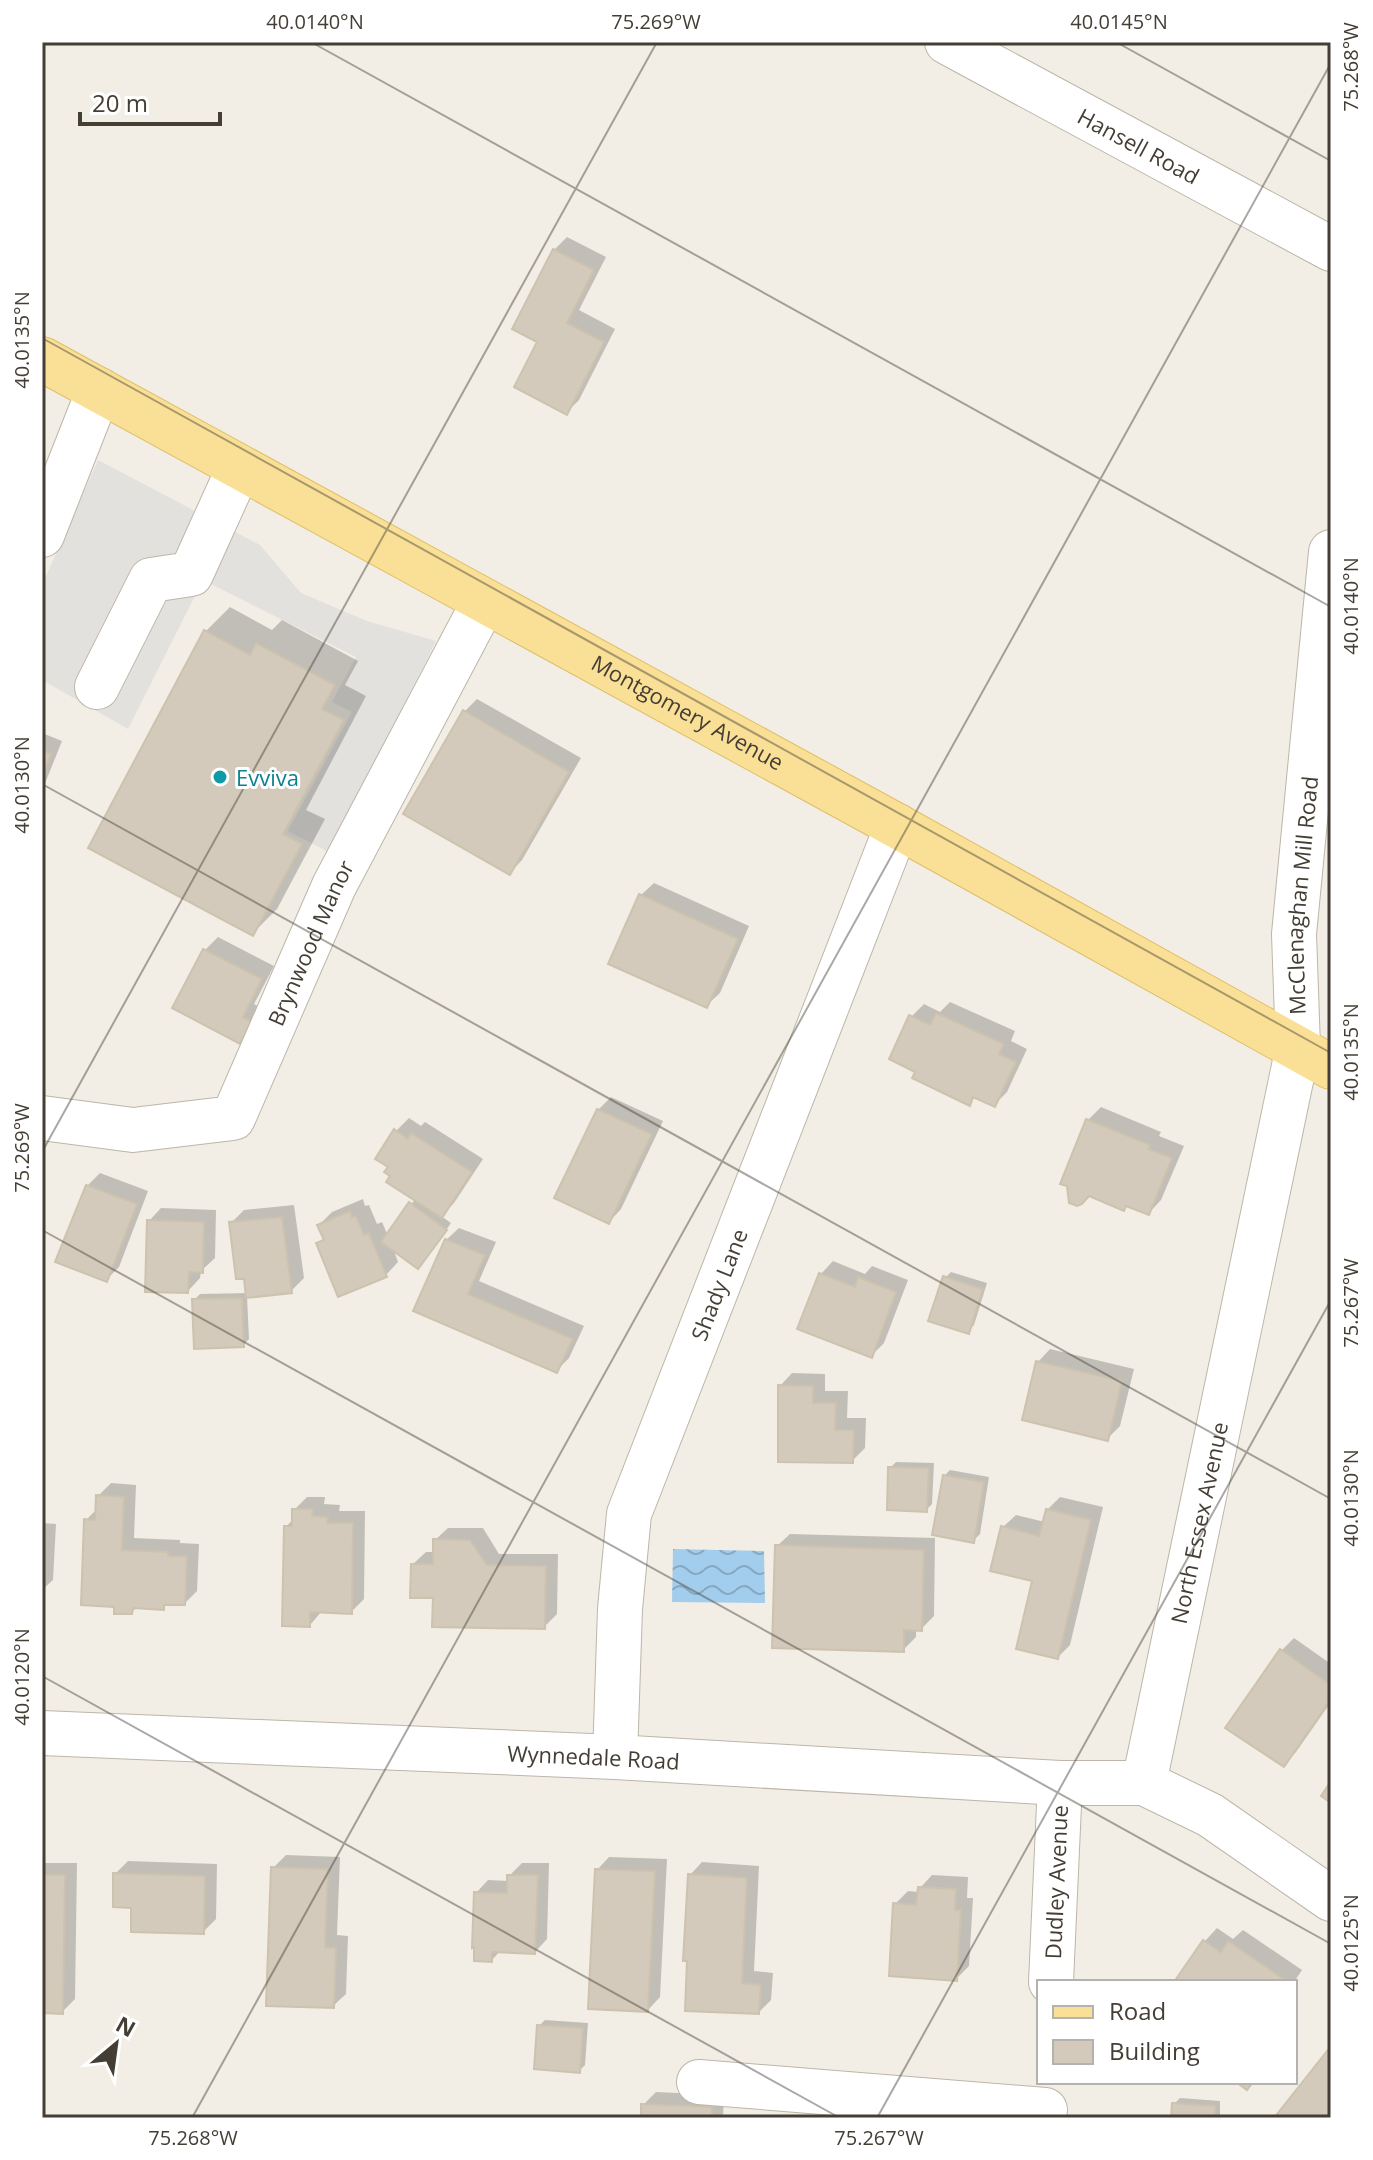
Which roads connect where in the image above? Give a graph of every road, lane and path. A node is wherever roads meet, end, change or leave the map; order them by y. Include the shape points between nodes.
1 (947, 42) edge
2 (1331, 249) edge
3 (42, 359) edge
4 (99, 390) junction
5 (239, 468) junction
6 (42, 535) edge
7 (1331, 552) edge
8 (484, 602) junction
9 (97, 687) dead end
10 (897, 826) junction
11 (1315, 1057) edge
12 (42, 1118) edge
13 (42, 1733) edge
14 (615, 1757) junction
15 (1060, 1783) junction
16 (1144, 1783) junction
17 (1331, 1899) edge
18 (1051, 1980) edge
19 (699, 2082) dead end
20 (1045, 2103) edge

1 - 2 street, Hansell Road
3 - 4 main road, Montgomery Avenue
4 - 5 main road, Montgomery Avenue
4 - 6 street
5 - 8 main road, Montgomery Avenue
5 - 9 street via 191,574 151,580
7 - 11 street, McClenaghan Mill Road via 1294,934
8 - 10 main road, Montgomery Avenue
8 - 12 street, Brynwood Manor via 334,886 233,1118 133,1130
10 - 11 main road, Montgomery Avenue
10 - 14 street, Shady Lane via 629,1514
11 - 16 street, North Essex Avenue
13 - 14 street, Wynnedale Road
14 - 15 street, Wynnedale Road
15 - 16 street, Wynnedale Road
15 - 18 street, Dudley Avenue
16 - 17 street via 1210,1815
19 - 20 street

